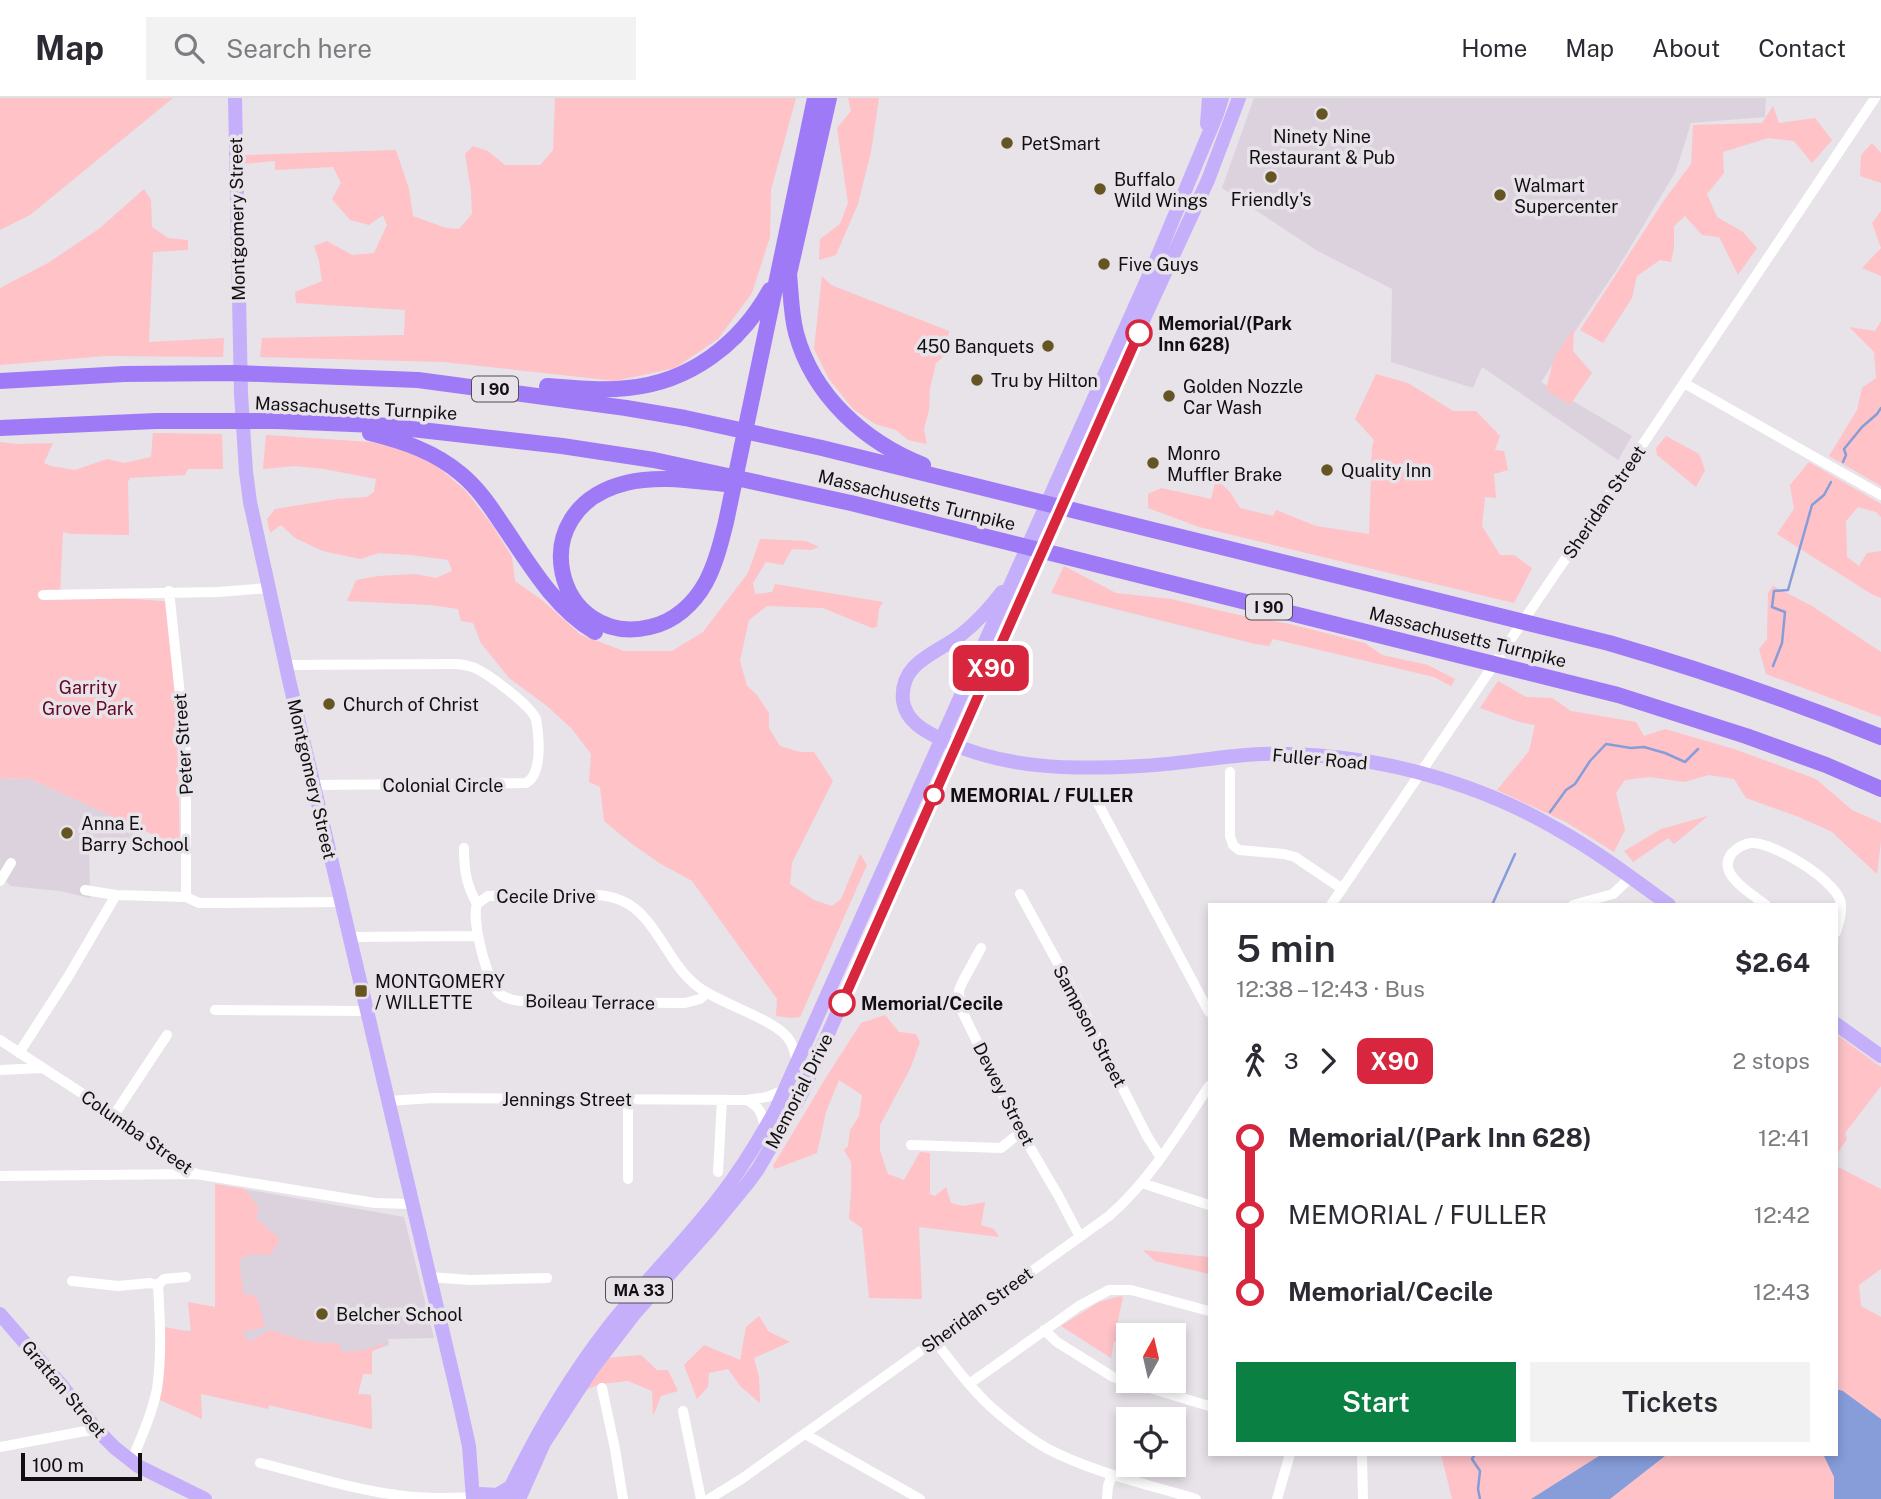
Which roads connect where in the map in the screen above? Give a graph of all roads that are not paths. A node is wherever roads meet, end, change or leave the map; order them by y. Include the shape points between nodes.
1 (235, 98) edge
2 (815, 98) edge
3 (829, 98) edge
4 (1209, 98) edge
5 (1222, 98) edge
6 (1875, 98) edge
7 (1239, 101) edge
8 (1205, 143) junction
9 (783, 275) junction
10 (1139, 309) junction
11 (418, 380) junction
12 (0, 381) edge
13 (1684, 383) junction
14 (327, 423) junction
15 (0, 428) edge
16 (717, 478) junction
17 (977, 486) junction
18 (1881, 495) edge
19 (1016, 574) junction
20 (268, 588) junction
21 (169, 591) junction
22 (43, 594) dead end
23 (286, 665) junction
24 (1881, 737) edge
25 (941, 739) junction
26 (955, 745) junction
27 (1230, 772) dead end
28 (1419, 774) junction
29 (314, 785) junction
30 (1881, 789) edge
31 (1094, 796) dead end
32 (464, 848) dead end
33 (11, 863) dead end
34 (1631, 877) junction
35 (0, 881) edge
36 (1341, 888) junction
37 (85, 890) dead end
38 (1020, 894) dead end
39 (116, 895) junction
40 (186, 897) junction
41 (341, 902) junction
42 (1332, 903) edge
43 (1580, 903) edge
44 (1666, 903) edge
45 (1763, 903) edge
46 (477, 904) junction
47 (1838, 921) edge
48 (478, 936) junction
49 (349, 937) junction
50 (981, 948) dead end
51 (707, 993) junction
52 (215, 1010) dead end
53 (1208, 1010) edge
54 (366, 1011) junction
55 (1838, 1025) edge
56 (167, 1035) dead end
57 (0, 1040) edge
58 (19, 1053) junction
59 (1881, 1056) edge
60 (797, 1062) junction
61 (43, 1068) junction
62 (0, 1070) edge
63 (1208, 1088) edge
64 (785, 1090) junction
65 (628, 1099) junction
66 (722, 1100) junction
67 (746, 1100) junction
68 (387, 1101) junction
69 (114, 1115) junction
70 (765, 1128) junction
71 (1021, 1132) junction
72 (911, 1145) dead end
73 (1161, 1158) junction
74 (718, 1172) dead end
75 (196, 1174) junction
76 (0, 1176) edge
77 (628, 1179) dead end
78 (1142, 1183) junction
79 (412, 1204) junction
80 (1208, 1205) edge
81 (1080, 1237) junction
82 (187, 1277) dead end
83 (429, 1277) junction
84 (547, 1278) dead end
85 (72, 1281) dead end
86 (158, 1285) junction
87 (1208, 1311) edge
88 (0, 1314) edge
89 (1044, 1330) junction
90 (935, 1341) junction
91 (969, 1384) junction
92 (602, 1388) dead end
93 (1208, 1406) edge
94 (683, 1411) dead end
95 (96, 1429) junction
96 (805, 1434) junction
97 (0, 1447) edge
98 (1289, 1456) edge
99 (1362, 1456) edge
100 (131, 1462) junction
101 (260, 1463) dead end
102 (1112, 1475) junction
103 (508, 1492) edge
104 (477, 1497) edge
105 (205, 1499) edge
106 (519, 1499) edge
107 (622, 1499) edge
108 (701, 1499) edge
109 (709, 1499) edge
110 (920, 1499) edge
111 (1107, 1499) edge
112 (1196, 1499) edge
113 (1277, 1499) edge
114 (1363, 1499) edge

1 - 20 main road, Montgomery Street via 244,442 250,502
2 - 9 highway
3 - 9 highway
4 - 8 main road
5 - 8 main road, Memorial Drive / MA 33
6 - 13 street, Sheridan Street
7 - 10 main road, Memorial Drive / MA 33 via 1208,180
8 - 10 main road, Memorial Drive / MA 33
9 - 11 highway via 739,334 688,372 656,383 597,389
9 - 14 highway via 732,537 721,572 699,608 676,628 649,639 599,634 568,613 477,489 436,456 413,445
9 - 16 highway via 726,522 706,582 696,598 671,619 644,629 609,626 579,606 563,578 561,542 584,503 627,482
9 - 17 highway via 803,354 840,410 887,448
10 - 19 main road, Memorial Drive / MA 33
10 - 26 main road, Memorial Drive / MA 33 via 1022,599
11 - 12 highway, Massachusetts Turnpike / I 90 via 219,373
11 - 17 highway, Massachusetts Turnpike / I 90 via 728,426
13 - 18 street
13 - 28 street, Sheridan Street
14 - 15 highway, Massachusetts Turnpike via 131,422
14 - 16 highway, Massachusetts Turnpike via 562,446 654,460
16 - 30 highway, Massachusetts Turnpike / I 90 via 812,494 1618,695 1684,714
17 - 24 highway, Massachusetts Turnpike / I 90 via 1609,643 1711,674
19 - 25 main road, Memorial Drive / MA 33
19 - 25 main road, Fuller Road via 982,618 951,643 920,659 910,671 903,701 908,715 919,728
20 - 21 street
20 - 23 main road, Montgomery Street
21 - 22 street
21 - 40 street, Peter Street via 186,752
23 - 29 main road, Montgomery Street
23 - 29 street, Colonial Circle via 464,664 484,673 536,719 537,771 527,783
25 - 26 main road, Fuller Road
25 - 60 main road, Memorial Drive / MA 33
26 - 28 main road, Fuller Road via 1013,762 1064,768 1297,754 1373,762
26 - 106 main road, Memorial Drive / MA 33 via 785,1123 734,1200 599,1359 549,1434
27 - 36 street via 1233,845 1295,858
28 - 34 main road, Fuller Road via 1533,816
28 - 36 street, Sheridan Street
29 - 41 main road, Montgomery Street
31 - 53 street
32 - 46 street, Boileau Terrace via 468,888
33 - 35 street
34 - 43 street via 1613,894
34 - 44 main road, Fuller Road
36 - 42 street, Sheridan Street
37 - 39 street
38 - 73 street, Sampson Street
39 - 40 street
39 - 58 street
40 - 41 street via 216,904
41 - 49 main road, Montgomery Street
45 - 47 street via 1730,873 1730,855 1751,843 1799,861 1818,875 1840,899
46 - 48 street, Boileau Terrace
46 - 51 street, Cecile Drive via 488,896 621,899 638,909 679,967
48 - 49 street
48 - 51 street, Boileau Terrace via 494,987 514,1000 684,1003
49 - 54 main road, Montgomery Street
50 - 71 street, Dewey Street via 962,981 960,1006
51 - 60 street, Cecile Drive via 775,1026 790,1041
52 - 54 street
54 - 68 main road, Montgomery Street
55 - 59 main road
56 - 69 street
57 - 58 street, Columba Street
58 - 61 street, Columba Street
60 - 64 main road, Memorial Drive / MA 33
61 - 62 street
61 - 69 street, Columba Street
63 - 73 street, Sheridan Street
64 - 67 street, Jennings Street
64 - 70 main road, Memorial Drive / MA 33
65 - 66 street, Jennings Street
65 - 68 street, Jennings Street
65 - 77 street
66 - 67 street, Jennings Street
66 - 74 street
67 - 70 street via 759,1109
68 - 79 main road, Montgomery Street
69 - 75 street, Columba Street
70 - 103 main road, Memorial Drive / MA 33 via 718,1200 584,1360
71 - 72 street via 1000,1148
71 - 81 street, Dewey Street
73 - 78 street, Sheridan Street
75 - 76 street
75 - 79 street, Columba Street via 375,1203
78 - 80 street
78 - 81 street, Sheridan Street
79 - 83 main road, Montgomery Street
81 - 90 street, Sheridan Street
82 - 86 street via 164,1279
83 - 84 street
83 - 104 main road, Montgomery Street
85 - 86 street
86 - 100 street via 157,1389
87 - 89 street via 1144,1293 1109,1290
88 - 95 main road, Grattan Street
89 - 91 street
89 - 93 street via 1113,1377
90 - 91 street
90 - 96 street, Sheridan Street
91 - 102 street via 1045,1448
92 - 107 street
94 - 108 street
95 - 97 street
95 - 100 main road, Grattan Street
96 - 109 street, Sheridan Street
96 - 110 street
98 - 113 street
99 - 114 street
100 - 105 main road, Grattan Street
101 - 104 street via 397,1495
102 - 111 street
102 - 112 street
103 - 104 main road, Memorial Drive

